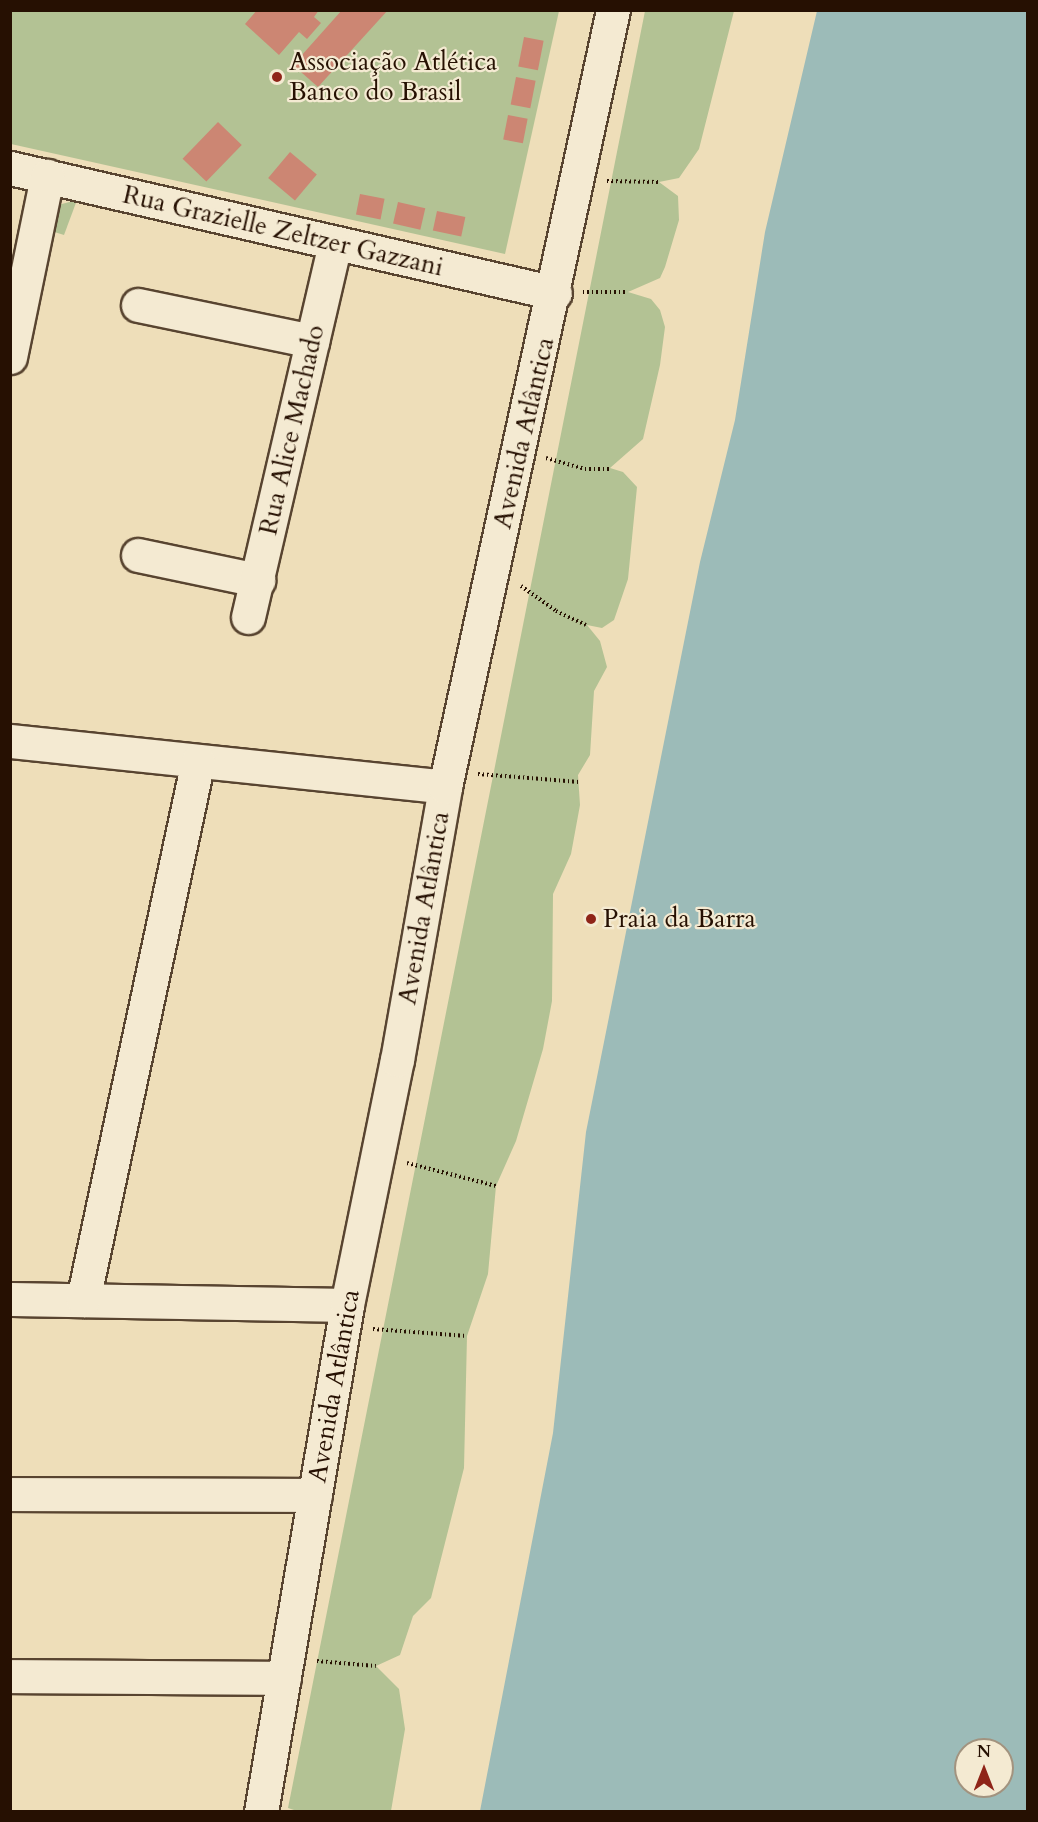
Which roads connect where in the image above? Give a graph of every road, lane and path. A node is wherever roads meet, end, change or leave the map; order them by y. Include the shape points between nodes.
1 (613, 10) edge
2 (10, 168) edge
3 (47, 176) junction
4 (600, 182) dead end
5 (658, 182) dead end
6 (335, 243) junction
7 (627, 292) dead end
8 (566, 293) junction
9 (138, 305) dead end
10 (312, 341) junction
11 (10, 357) edge
12 (542, 456) dead end
13 (610, 469) dead end
14 (138, 555) dead end
15 (258, 580) junction
16 (516, 582) dead end
17 (248, 617) dead end
18 (586, 625) dead end
19 (10, 741) edge
20 (198, 761) junction
21 (475, 774) dead end
22 (579, 782) dead end
23 (445, 787) junction
24 (399, 1161) dead end
25 (496, 1186) dead end
26 (10, 1299) edge
27 (83, 1300) junction
28 (356, 1317) junction
29 (467, 1336) dead end
30 (10, 1494) edge
31 (315, 1495) junction
32 (376, 1666) dead end
33 (296, 1670) junction
34 (10, 1676) edge
35 (261, 1812) edge

1 - 8 street, Avenida Atlântica
2 - 3 street, Rua Grazielle Zeltzer Gazzani
3 - 6 street, Rua Grazielle Zeltzer Gazzani
3 - 11 street
4 - 5 path
6 - 8 street, Rua Grazielle Zeltzer Gazzani
6 - 10 street, Rua Alice Machado
7 - 8 path
8 - 23 street, Avenida Atlântica
9 - 10 street
10 - 15 street, Rua Alice Machado
12 - 13 path via 585,469
14 - 15 street
15 - 17 street, Rua Alice Machado
16 - 18 path via 556,611
19 - 20 street
20 - 23 street
20 - 27 street
21 - 22 path
23 - 28 street, Avenida Atlântica
24 - 25 path
26 - 27 street
27 - 28 street
28 - 29 path
28 - 31 street, Avenida Atlântica
30 - 31 street
31 - 33 street, Avenida Atlântica
32 - 33 path
33 - 34 street
33 - 35 street, Avenida Atlântica

